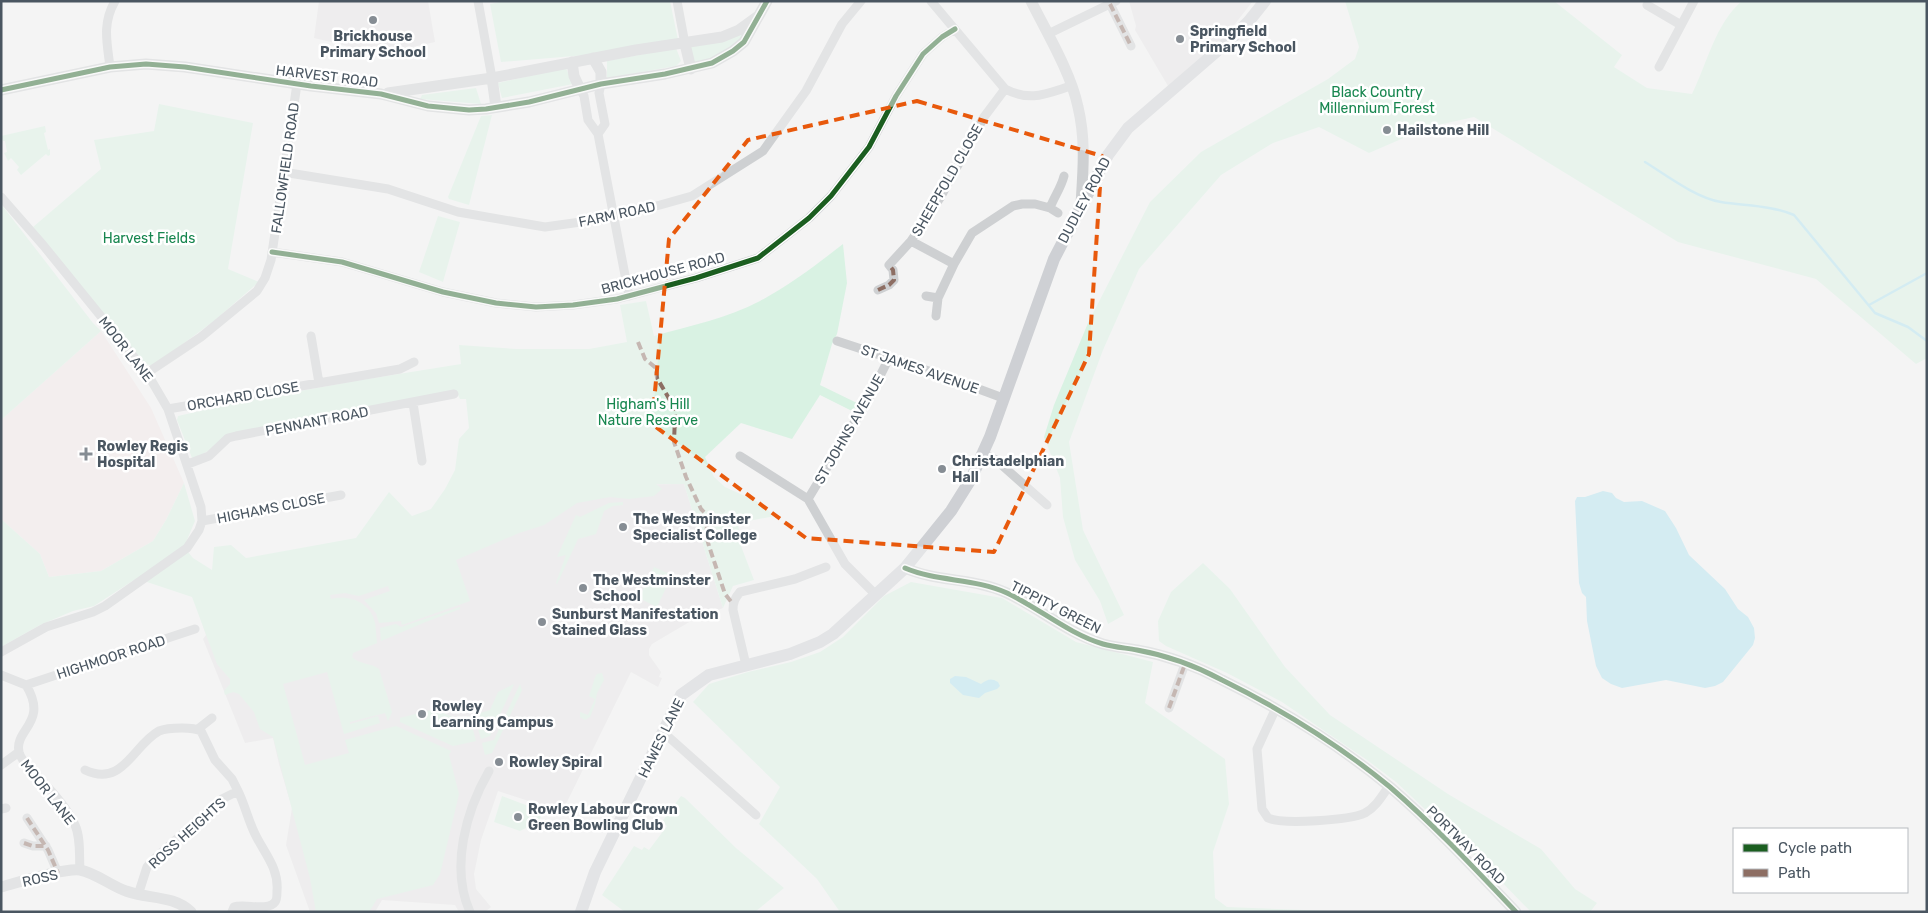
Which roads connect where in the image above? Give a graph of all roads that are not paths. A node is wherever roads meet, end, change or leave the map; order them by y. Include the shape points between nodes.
1 (115, 1) edge
2 (478, 1) edge
3 (677, 1) edge
4 (768, 1) edge
5 (860, 1) edge
6 (932, 1) edge
7 (1031, 1) edge
8 (1265, 1) edge
9 (1694, 1) edge
10 (1113, 3) edge
11 (1648, 5) dead end
12 (760, 15) junction
13 (1681, 25) junction
14 (955, 29) junction
15 (1048, 34) junction
16 (685, 44) junction
17 (1131, 46) dead end
18 (593, 58) junction
19 (572, 62) junction
20 (110, 67) junction
21 (1659, 67) dead end
22 (690, 69) junction
23 (492, 78) junction
24 (297, 84) junction
25 (601, 84) junction
26 (1071, 86) junction
27 (580, 89) junction
28 (1005, 89) junction
29 (1, 90) edge
30 (381, 94) junction
31 (496, 107) junction
32 (598, 134) junction
33 (283, 172) junction
34 (1064, 176) dead end
35 (1, 197) edge
36 (1081, 204) junction
37 (614, 216) junction
38 (911, 241) junction
39 (272, 252) junction
40 (954, 264) junction
41 (878, 290) dead end
42 (629, 296) junction
43 (926, 296) dead end
44 (938, 298) junction
45 (936, 316) dead end
46 (311, 336) dead end
47 (837, 340) dead end
48 (889, 358) junction
49 (414, 362) dead end
50 (147, 373) junction
51 (319, 383) junction
52 (454, 394) dead end
53 (1002, 398) junction
54 (413, 403) junction
55 (168, 409) junction
56 (984, 452) junction
57 (740, 456) dead end
58 (422, 461) dead end
59 (188, 464) junction
60 (341, 495) dead end
61 (808, 499) junction
62 (1047, 505) dead end
63 (202, 521) junction
64 (826, 567) dead end
65 (905, 568) junction
66 (876, 595) junction
67 (195, 630) dead end
68 (1138, 650) joint
69 (1, 652) edge
70 (1185, 664) junction
71 (746, 665) junction
72 (1, 675) edge
73 (26, 685) junction
74 (1169, 708) dead end
75 (1276, 708) junction
76 (212, 718) dead end
77 (198, 729) junction
78 (663, 732) junction
79 (19, 752) junction
80 (1, 765) edge
81 (85, 770) dead end
82 (489, 771) dead end
83 (1389, 786) junction
84 (238, 791) junction
85 (756, 801) dead end
86 (27, 818) dead end
87 (24, 843) dead end
88 (46, 846) junction
89 (80, 870) junction
90 (58, 873) junction
91 (1, 887) edge
92 (138, 894) junction
93 (191, 912) edge
94 (232, 912) edge
95 (470, 912) edge
96 (580, 912) edge
97 (1516, 912) edge

1 - 20 street via 108,14 106,28
2 - 23 street
3 - 16 street
4 - 12 street, HARVEST ROAD
5 - 37 street, FARM ROAD via 842,24 806,92 763,151 692,196
6 - 14 street
7 - 15 street
8 - 36 main road, DUDLEY ROAD via 1232,38 1128,128 1108,155
9 - 13 street
10 - 15 street
10 - 17 street
11 - 13 street
12 - 16 street, HARVEST ROAD via 722,38
12 - 22 street, HARVEST ROAD via 744,42 734,51 712,63
13 - 21 street
14 - 28 street
14 - 42 street, BRICKHOUSE ROAD via 923,54 869,148 809,218 758,258
15 - 26 street
16 - 18 street, HARVEST ROAD
16 - 22 street
18 - 19 street, HARVEST ROAD
18 - 25 street via 601,72
19 - 23 street, HARVEST ROAD
19 - 27 street
20 - 24 street, HARVEST ROAD via 146,64 185,67
20 - 29 street, HARVEST ROAD
22 - 25 street, HARVEST ROAD
23 - 30 street, HARVEST ROAD
23 - 31 street
24 - 30 street, HARVEST ROAD
24 - 33 street, FALLOWFIELD ROAD
25 - 27 street, HARVEST ROAD
25 - 32 street via 605,124
26 - 28 street via 1030,97
26 - 36 street via 1078,106 1084,150
27 - 31 street, HARVEST ROAD
27 - 32 street via 588,120
28 - 38 street, SHEEPFOLD CLOSE via 984,117 940,198
30 - 31 street, HARVEST ROAD via 428,106 469,110
32 - 37 street
33 - 37 street, FARM ROAD via 388,189 458,212 545,227
33 - 39 street, FALLOWFIELD ROAD
34 - 40 street via 1054,196 1054,211 1028,203 1013,206 972,233
35 - 50 street, MOOR LANE
36 - 53 main road, DUDLEY ROAD via 1054,259
37 - 42 street
38 - 40 street
38 - 41 street, SHEEPFOLD CLOSE via 889,266 894,280
39 - 42 street, BRICKHOUSE ROAD via 342,262 443,292 496,303 536,307
39 - 50 street, FALLOWFIELD ROAD via 265,278 257,291 201,336
40 - 44 street
43 - 44 street
44 - 45 street
46 - 51 street, ORCHARD CLOSE
47 - 48 street, ST JAMES AVENUE
48 - 53 street, ST JAMES AVENUE
48 - 61 street, ST JOHNS AVENUE via 869,398
49 - 51 street, ORCHARD CLOSE via 400,370
50 - 55 street, MOOR LANE
51 - 55 street, ORCHARD CLOSE
52 - 54 street, PENNANT ROAD
53 - 56 main road, DUDLEY ROAD
54 - 58 street
54 - 59 street, PENNANT ROAD via 228,438 209,456
55 - 59 street, MOOR LANE
56 - 62 street
56 - 65 main road, DUDLEY ROAD via 951,512
57 - 61 street
59 - 63 street, MOOR LANE
60 - 63 street, HIGHAMS CLOSE
61 - 66 street via 845,564
63 - 69 street via 187,548 105,606 46,627
64 - 71 street via 795,579 740,592 733,610
65 - 66 main road, HAWES LANE
65 - 68 street, TIPPITY GREEN via 1007,593 1103,644
66 - 71 main road, HAWES LANE via 820,642 790,654
67 - 73 street, HIGHMOOR ROAD
68 - 70 street, PORTWAY ROAD
70 - 74 street
70 - 75 street, PORTWAY ROAD
71 - 78 main road, HAWES LANE via 710,674 690,687 681,695
72 - 73 street
73 - 79 street, MOOR LANE via 35,710
75 - 83 street, PORTWAY ROAD
75 - 83 street via 1257,749 1262,809 1268,818 1292,822 1352,817 1379,802
76 - 77 street
77 - 81 street via 160,730 132,759 112,772 95,779
77 - 84 street, ROSS HEIGHTS via 215,760 232,778
78 - 85 street via 752,812
78 - 96 main road, HAWES LANE via 595,872
79 - 80 street
79 - 89 street, MOOR LANE via 74,823 78,831
82 - 95 street via 472,810 462,851 461,880
83 - 97 street, PORTWAY ROAD via 1428,821
84 - 92 street, ROSS HEIGHTS via 222,799 154,859 147,867
84 - 94 street via 278,880 275,903 261,907 238,905
86 - 88 street
87 - 88 street
88 - 90 street
89 - 90 street, ROSS
89 - 92 street
90 - 91 street, ROSS
92 - 93 street via 165,898

